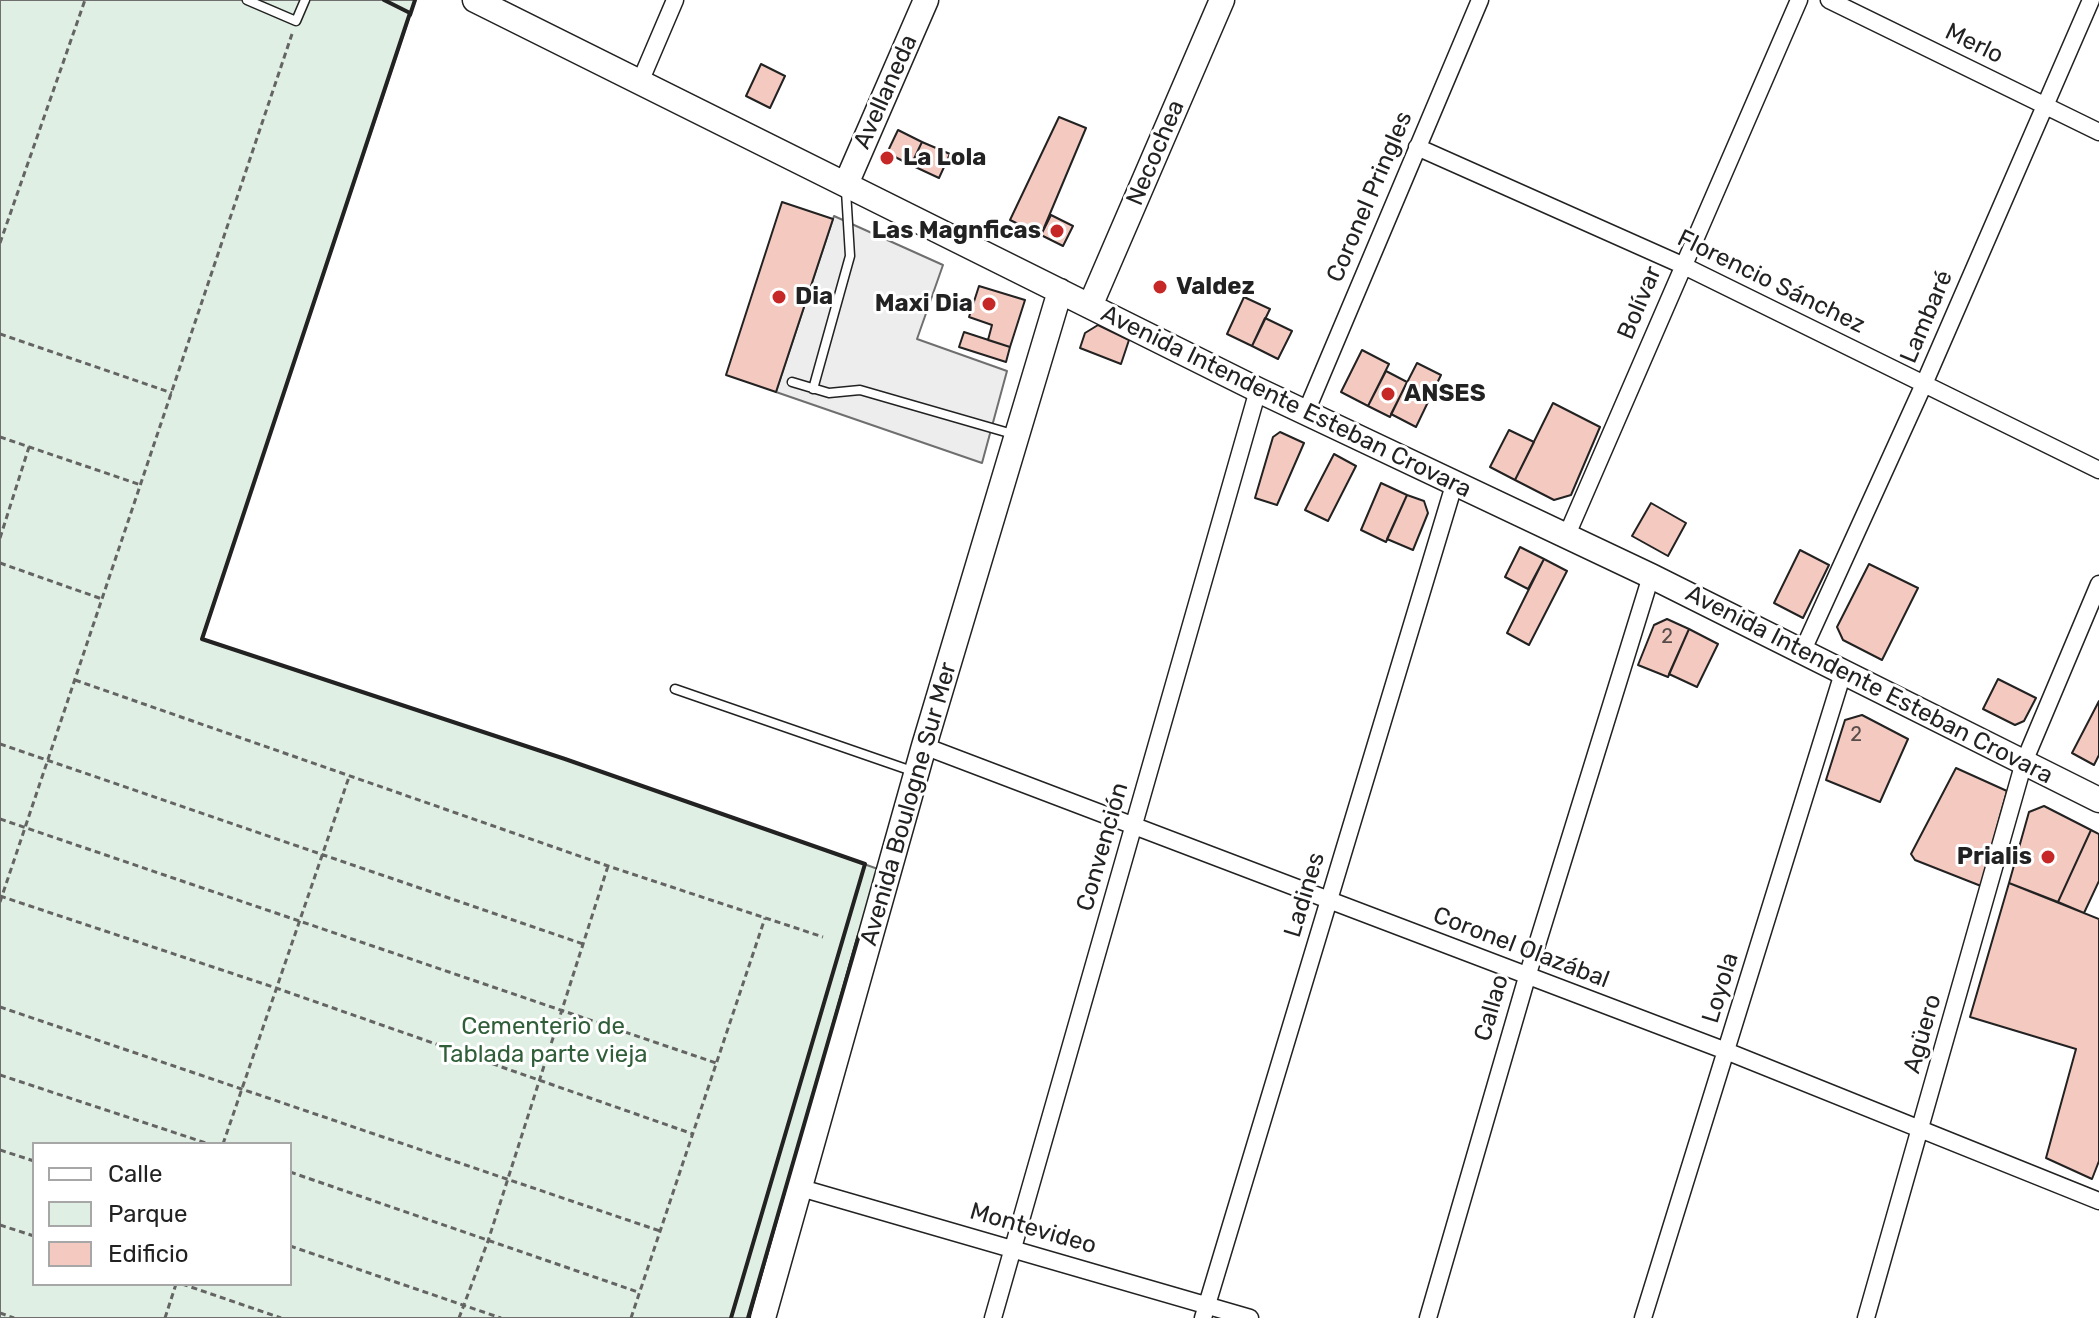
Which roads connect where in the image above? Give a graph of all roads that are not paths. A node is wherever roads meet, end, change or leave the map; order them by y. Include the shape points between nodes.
1 (247, 0) edge
2 (305, 0) edge
3 (475, 0) edge
4 (675, 0) edge
5 (926, 0) edge
6 (1222, 0) edge
7 (1480, 0) edge
8 (1799, 0) edge
9 (1829, 0) edge
10 (2091, 0) edge
11 (640, 82) junction
12 (2045, 105) junction
13 (2099, 132) edge
14 (1417, 147) junction
15 (846, 184) junction
16 (1682, 265) junction
17 (1060, 291) junction
18 (1090, 306) junction
19 (792, 382) dead end
20 (1924, 384) junction
21 (813, 389) junction
22 (1258, 390) junction
23 (1306, 412) junction
24 (1017, 435) junction
25 (2099, 470) edge
26 (1454, 485) junction
27 (1566, 537) junction
28 (1651, 576) junction
29 (2099, 584) edge
30 (1803, 650) junction
31 (1843, 673) junction
32 (675, 689) dead end
33 (924, 746) junction
34 (2024, 762) junction
35 (917, 773) junction
36 (2099, 800) edge
37 (1134, 824) junction
38 (1329, 900) junction
39 (1527, 977) junction
40 (1726, 1051) junction
41 (1921, 1132) junction
42 (801, 1188) junction
43 (2099, 1201) edge
44 (1014, 1248) junction
45 (1205, 1312) edge
46 (763, 1318) edge
47 (993, 1318) edge
48 (1250, 1318) edge
49 (1428, 1318) edge
50 (1643, 1318) edge
51 (1866, 1318) edge

1 - 2 lane via 296,21
3 - 11 main road, Avenida Intendente Esteban Crovara
4 - 11 street
5 - 15 main road, Avellaneda
6 - 18 main road, Necochea
7 - 14 street, Coronel Pringles
8 - 16 street, Bolívar
9 - 12 street, Merlo
10 - 12 street, Lambaré
11 - 15 main road, Avenida Intendente Esteban Crovara
12 - 13 street, Merlo
12 - 20 street, Lambaré
14 - 16 street, Florencio Sánchez
14 - 23 street, Coronel Pringles
15 - 17 main road, Avenida Intendente Esteban Crovara
15 - 21 lane via 850,256
16 - 20 street, Florencio Sánchez
16 - 27 street, Bolívar
17 - 18 main road, Avenida Intendente Esteban Crovara
17 - 24 main road, Avenida Boulogne Sur Mer
18 - 22 main road, Avenida Intendente Esteban Crovara
19 - 21 lane
20 - 25 street, Florencio Sánchez
20 - 30 street, Lambaré
21 - 24 lane via 860,390
22 - 23 main road, Avenida Intendente Esteban Crovara
22 - 37 street, Convención
23 - 26 main road, Avenida Intendente Esteban Crovara
24 - 33 main road, Avenida Boulogne Sur Mer
26 - 27 main road, Avenida Intendente Esteban Crovara
26 - 38 street, Ladines
27 - 28 main road, Avenida Intendente Esteban Crovara
28 - 30 main road, Avenida Intendente Esteban Crovara
28 - 39 street, Callao
29 - 34 street, Agüero
30 - 31 main road, Avenida Intendente Esteban Crovara
31 - 34 main road, Avenida Intendente Esteban Crovara
31 - 40 street, Loyola
32 - 35 lane
33 - 35 main road, Avenida Boulogne Sur Mer
33 - 37 street, Coronel Olazábal
34 - 36 main road, Avenida Intendente Esteban Crovara
34 - 41 street, Agüero
35 - 42 main road, Avenida Boulogne Sur Mer
37 - 38 street, Coronel Olazábal
37 - 44 street, Convención
38 - 39 street, Coronel Olazábal
38 - 45 street, Ladines
39 - 40 street, Coronel Olazábal
39 - 49 street, Callao
40 - 41 street, Coronel Olazábal
40 - 50 street, Loyola
41 - 43 street, Coronel Olazábal
41 - 51 street, Agüero
42 - 44 street, Montevideo
42 - 46 main road, Avenida Boulogne Sur Mer
44 - 45 street, Montevideo
44 - 47 street, Convención
45 - 48 street, Montevideo

